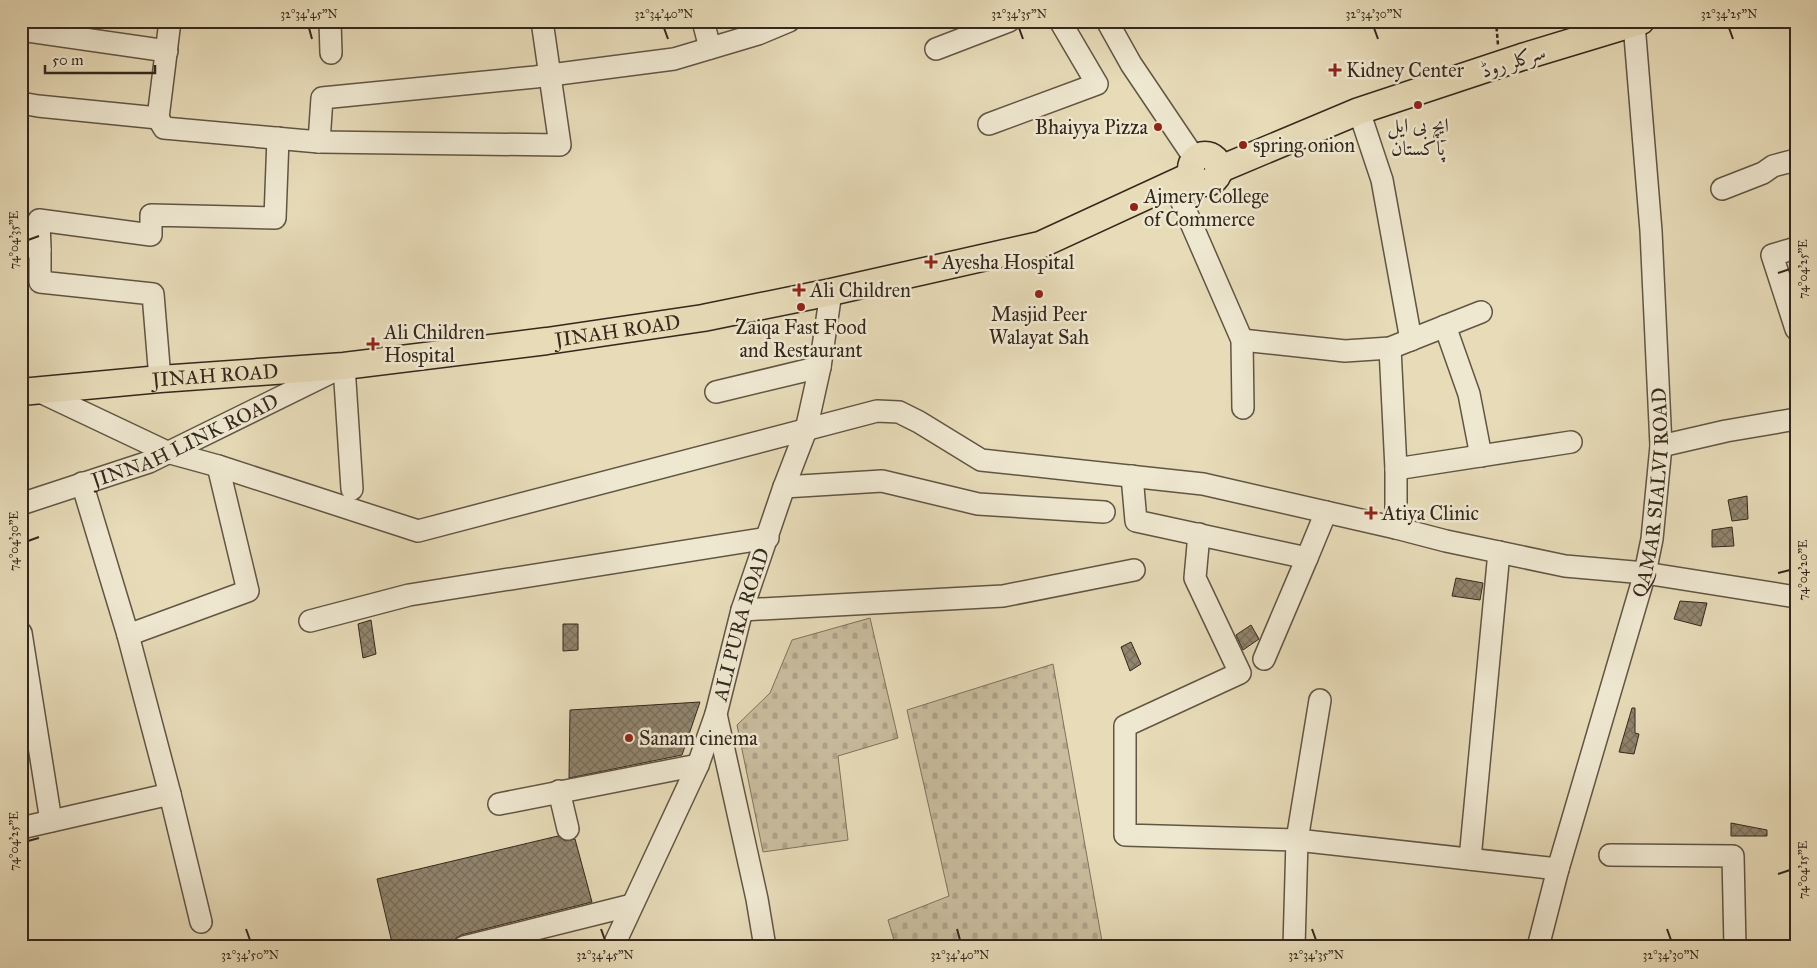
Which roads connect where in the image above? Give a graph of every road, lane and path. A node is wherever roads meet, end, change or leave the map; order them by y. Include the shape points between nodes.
1 (170, 21) edge
2 (330, 21) edge
3 (542, 21) edge
4 (702, 21) edge
5 (789, 21) edge
6 (1009, 21) edge
7 (1060, 21) edge
8 (1108, 21) edge
9 (1638, 23) edge
10 (21, 30) edge
11 (710, 48) junction
12 (936, 49) dead end
13 (167, 51) junction
14 (331, 53) dead end
15 (549, 75) junction
16 (21, 103) edge
17 (1359, 112) junction
18 (158, 118) junction
19 (989, 124) dead end
20 (278, 138) junction
21 (319, 142) junction
22 (1796, 160) edge
23 (1187, 173) junction
24 (1722, 189) dead end
25 (30, 247) edge
26 (1796, 248) edge
27 (831, 292) junction
28 (1481, 312) dead end
29 (1445, 326) junction
30 (1796, 329) edge
31 (1242, 340) junction
32 (1411, 340) junction
33 (1390, 348) junction
34 (344, 366) junction
35 (820, 367) junction
36 (160, 379) junction
37 (29, 391) edge
38 (716, 392) dead end
39 (1243, 408) dead end
40 (1796, 419) edge
41 (806, 430) junction
42 (1571, 442) dead end
43 (1661, 446) junction
44 (168, 452) junction
45 (1481, 456) junction
46 (218, 466) junction
47 (1396, 469) junction
48 (1132, 476) junction
49 (82, 483) junction
50 (784, 487) junction
51 (352, 489) dead end
52 (21, 504) edge
53 (1104, 512) dead end
54 (1326, 512) junction
55 (1396, 528) junction
56 (1198, 534) junction
57 (768, 538) junction
58 (1499, 552) junction
59 (1307, 558) junction
60 (1134, 570) dead end
61 (1645, 573) junction
62 (1796, 597) edge
63 (742, 610) junction
64 (310, 621) dead end
65 (21, 633) edge
66 (128, 635) junction
67 (1264, 659) dead end
68 (1320, 700) dead end
69 (716, 714) junction
70 (698, 765) junction
71 (559, 792) junction
72 (170, 794) junction
73 (499, 804) dead end
74 (51, 821) junction
75 (21, 828) edge
76 (568, 829) dead end
77 (1297, 840) junction
78 (1610, 855) dead end
79 (1470, 859) junction
80 (1558, 869) junction
81 (632, 905) junction
82 (201, 922) dead end
83 (464, 947) edge
84 (613, 947) edge
85 (765, 947) edge
86 (1294, 947) edge
87 (1538, 947) edge
88 (1734, 947) edge

1 - 13 street
2 - 14 street
3 - 15 street
4 - 11 street
5 - 11 street
6 - 12 street
7 - 19 street via 1096,84
8 - 23 street
9 - 17 main road, سرکلر روڈ via 1522,57
9 - 43 street, QAMAR SIALVI ROAD
10 - 13 street
11 - 15 street via 674,59
13 - 18 street
15 - 21 street via 322,98
15 - 21 street via 560,145
16 - 18 street
17 - 23 main road, سرکلر روڈ via 1218,170 1215,159 1204,155
17 - 32 street via 1382,180
18 - 20 street via 164,128
20 - 21 street
20 - 25 street via 275,218 151,215 151,235 39,220
22 - 24 street via 1773,166
23 - 27 main road, JINAH ROAD via 1040,245
23 - 31 street
25 - 36 street via 40,282 153,294
26 - 30 street via 1772,255
27 - 34 main road, JINAH ROAD via 703,318
27 - 35 street, ALI PURA ROAD
28 - 29 street
29 - 32 street
29 - 45 street via 1468,394
31 - 33 street via 1345,351
31 - 39 street
32 - 33 street
33 - 47 street
34 - 36 main road, JINAH ROAD
34 - 44 street, JINNAH LINK ROAD
34 - 51 street
35 - 38 street
35 - 41 street, ALI PURA ROAD
36 - 37 main road, JINAH ROAD
37 - 44 street
40 - 43 street
41 - 46 street via 418,531
41 - 48 street via 877,411 899,412 981,460
41 - 50 street, ALI PURA ROAD
42 - 45 street
43 - 61 street, QAMAR SIALVI ROAD via 1652,539
44 - 46 street
44 - 49 street, JINNAH LINK ROAD via 149,462
45 - 47 street
46 - 66 street via 248,591
47 - 55 street
48 - 54 street via 1203,484
48 - 56 street via 1136,521
49 - 52 street, JINNAH LINK ROAD
49 - 66 street
50 - 53 street via 882,480 978,504
50 - 57 street, ALI PURA ROAD
54 - 55 street
54 - 59 street
55 - 58 street
56 - 59 street
56 - 77 street via 1195,578 1240,673 1125,726 1124,835
57 - 63 street, ALI PURA ROAD
57 - 64 street via 409,595
58 - 61 street via 1565,566
58 - 79 street
59 - 67 street
60 - 63 street via 1003,596
61 - 62 street
61 - 80 street, QAMAR SIALVI ROAD
63 - 69 street, ALI PURA ROAD
65 - 74 street
66 - 72 street
68 - 77 street
69 - 70 street, ALI PURA ROAD
69 - 85 street
70 - 71 street
70 - 81 street, ALI PURA ROAD
71 - 73 street
71 - 76 street
72 - 74 street
72 - 82 street
74 - 75 street
77 - 79 street
77 - 86 street
78 - 88 street via 1733,856
79 - 80 street
80 - 87 street, QAMAR SIALVI ROAD
81 - 83 street
81 - 84 street, ALI PURA ROAD

